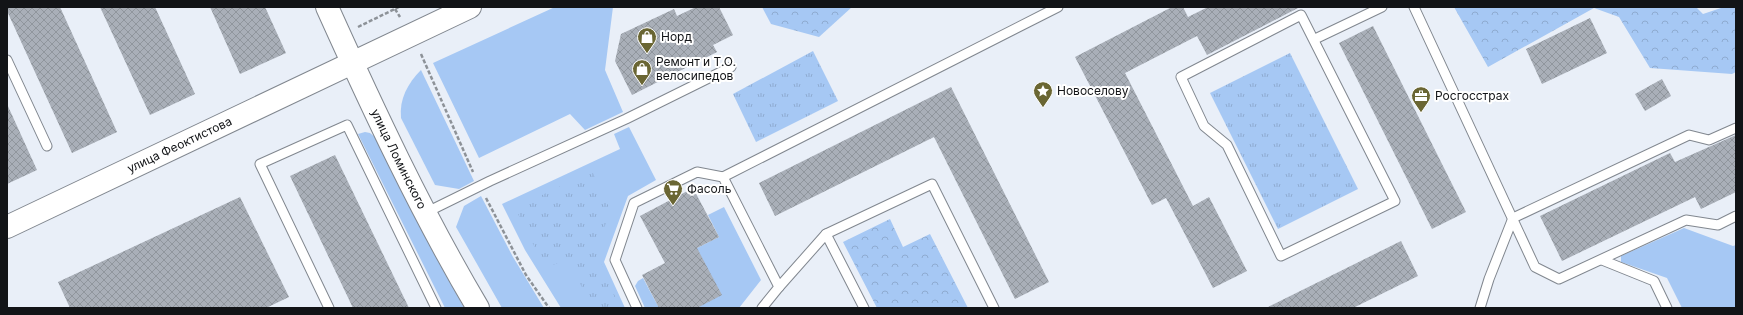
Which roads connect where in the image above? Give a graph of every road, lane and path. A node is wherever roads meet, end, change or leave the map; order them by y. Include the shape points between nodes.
1 (327, 7) edge
2 (399, 7) edge
3 (470, 7) edge
4 (1058, 7) edge
5 (1382, 7) edge
6 (1414, 7) edge
7 (395, 9) junction
8 (412, 34) junction
9 (339, 36) junction
10 (1315, 39) junction
11 (7, 60) edge
12 (352, 64) junction
13 (732, 67) dead end
14 (1736, 128) edge
15 (47, 146) dead end
16 (724, 178) junction
17 (480, 186) junction
18 (425, 213) junction
19 (1736, 216) edge
20 (1513, 218) junction
21 (7, 227) edge
22 (826, 234) junction
23 (1602, 260) junction
24 (779, 287) junction
25 (328, 308) edge
26 (436, 308) edge
27 (478, 308) edge
28 (549, 308) edge
29 (637, 308) edge
30 (762, 308) edge
31 (864, 308) edge
32 (994, 308) edge
33 (1480, 308) edge
34 (1667, 308) edge

1 - 9 street, улица Ломинского
2 - 7 path
3 - 8 street, улица Феоктистова
4 - 16 lane
5 - 10 lane
6 - 20 lane
7 - 8 path
7 - 9 path
8 - 12 street, улица Феоктистова
8 - 17 path
9 - 12 street, улица Ломинского
10 - 10 lane via 1301,15 1181,77 1204,126 1226,145 1281,256 1395,201
11 - 15 lane
12 - 18 street, улица Ломинского
12 - 21 street, улица Феоктистова
13 - 17 lane
14 - 20 lane via 1709,140 1689,135
16 - 24 lane
16 - 29 lane via 697,172 634,203 615,260
17 - 18 lane
17 - 28 path via 526,275
18 - 27 street, улица Ломинского via 446,255
19 - 23 lane via 1718,225 1686,220
20 - 23 lane via 1535,267 1559,279
20 - 33 lane
22 - 24 lane
22 - 31 lane
22 - 32 lane via 932,184
23 - 34 lane via 1654,281
24 - 30 lane
25 - 26 lane via 260,164 347,125

